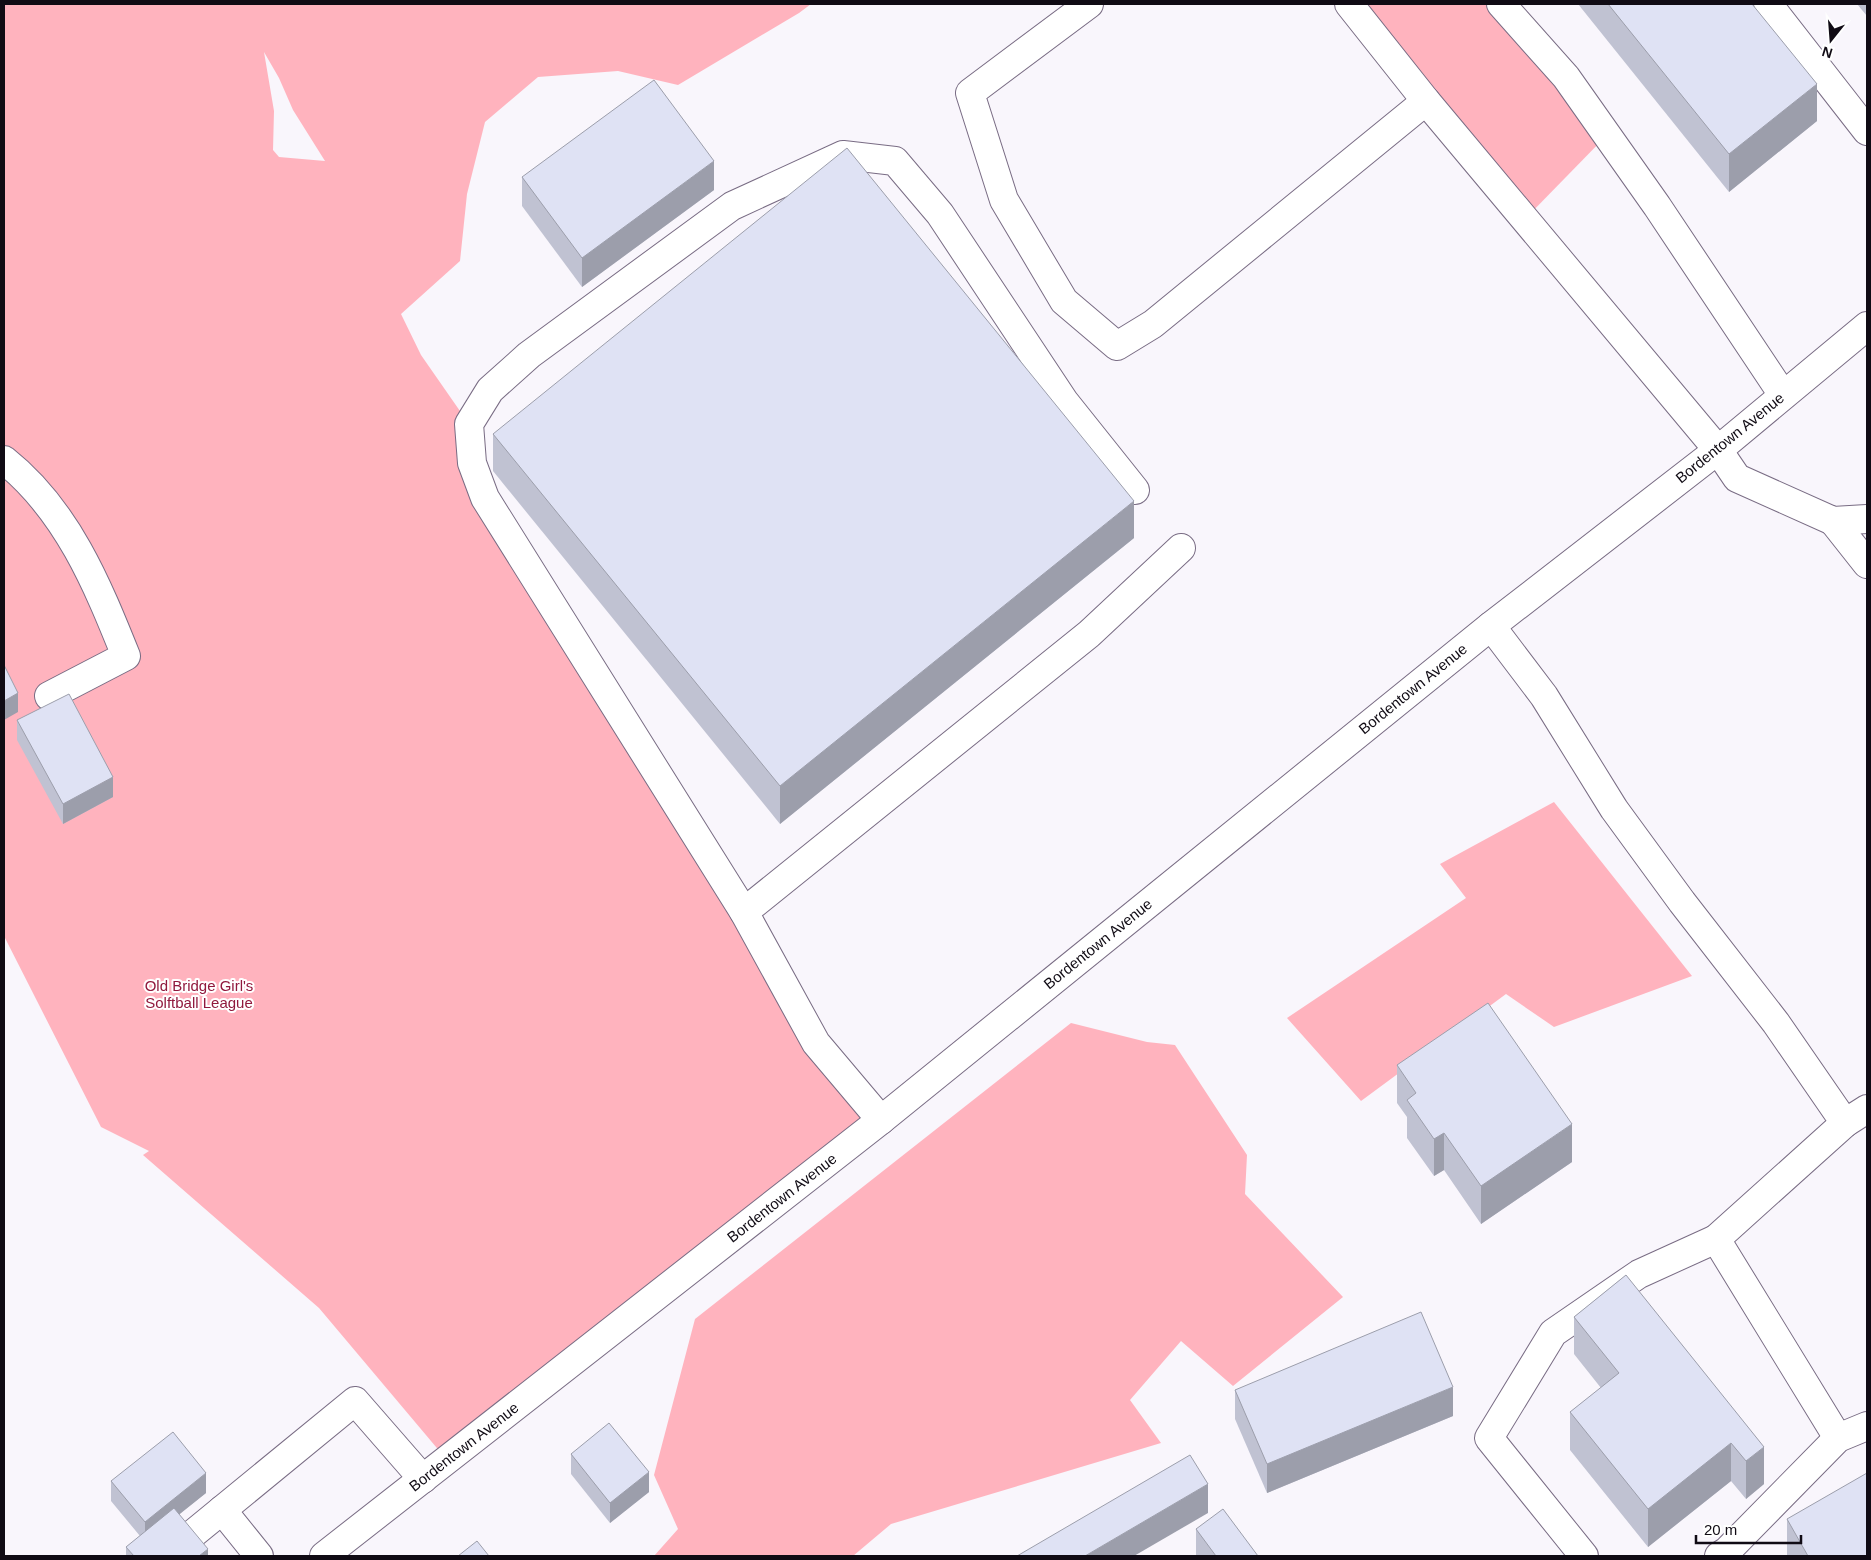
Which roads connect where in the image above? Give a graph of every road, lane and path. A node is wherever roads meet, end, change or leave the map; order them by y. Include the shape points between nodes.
1 (1089, 4) edge
2 (1349, 4) edge
3 (1501, 4) edge
4 (1768, 4) edge
5 (1426, 101) junction
6 (1867, 131) edge
7 (1867, 326) edge
8 (1783, 395) junction
9 (1718, 450) junction
10 (4, 460) edge
11 (1135, 490) dead end
12 (1867, 519) edge
13 (1833, 521) junction
14 (1182, 548) dead end
15 (1867, 564) edge
16 (1491, 626) junction
17 (49, 696) dead end
18 (744, 912) junction
19 (1856, 1116) edge
20 (881, 1120) junction
21 (1716, 1239) junction
22 (1867, 1426) edge
23 (1838, 1438) junction
24 (423, 1479) junction
25 (222, 1510) junction
26 (189, 1537) edge
27 (259, 1556) edge
28 (324, 1556) edge
29 (1584, 1556) edge
30 (1719, 1556) edge

1 - 5 street via 970,93 1004,200 1064,301 1116,346 1153,324
2 - 5 street
3 - 8 street via 1566,77
4 - 6 street
5 - 9 street
7 - 8 street, Bordentown Avenue
8 - 9 street, Bordentown Avenue
9 - 13 street via 1737,478
9 - 16 street, Bordentown Avenue
10 - 17 street via 39,494 64,525 98,587 126,656
11 - 18 street via 1064,401 940,214 896,161 843,155 732,206 529,356 490,390 469,424 472,463 485,498
12 - 13 street
13 - 15 street
14 - 18 street via 1090,634
16 - 19 street via 1544,696 1614,809 1682,902 1776,1022
16 - 20 street, Bordentown Avenue
18 - 20 street via 816,1043
19 - 21 street
20 - 24 street, Bordentown Avenue
21 - 23 street
21 - 29 street via 1639,1274 1553,1333 1489,1438
22 - 23 street
23 - 30 street
24 - 25 street via 355,1401
24 - 28 street, Bordentown Avenue
25 - 26 street
25 - 27 street

